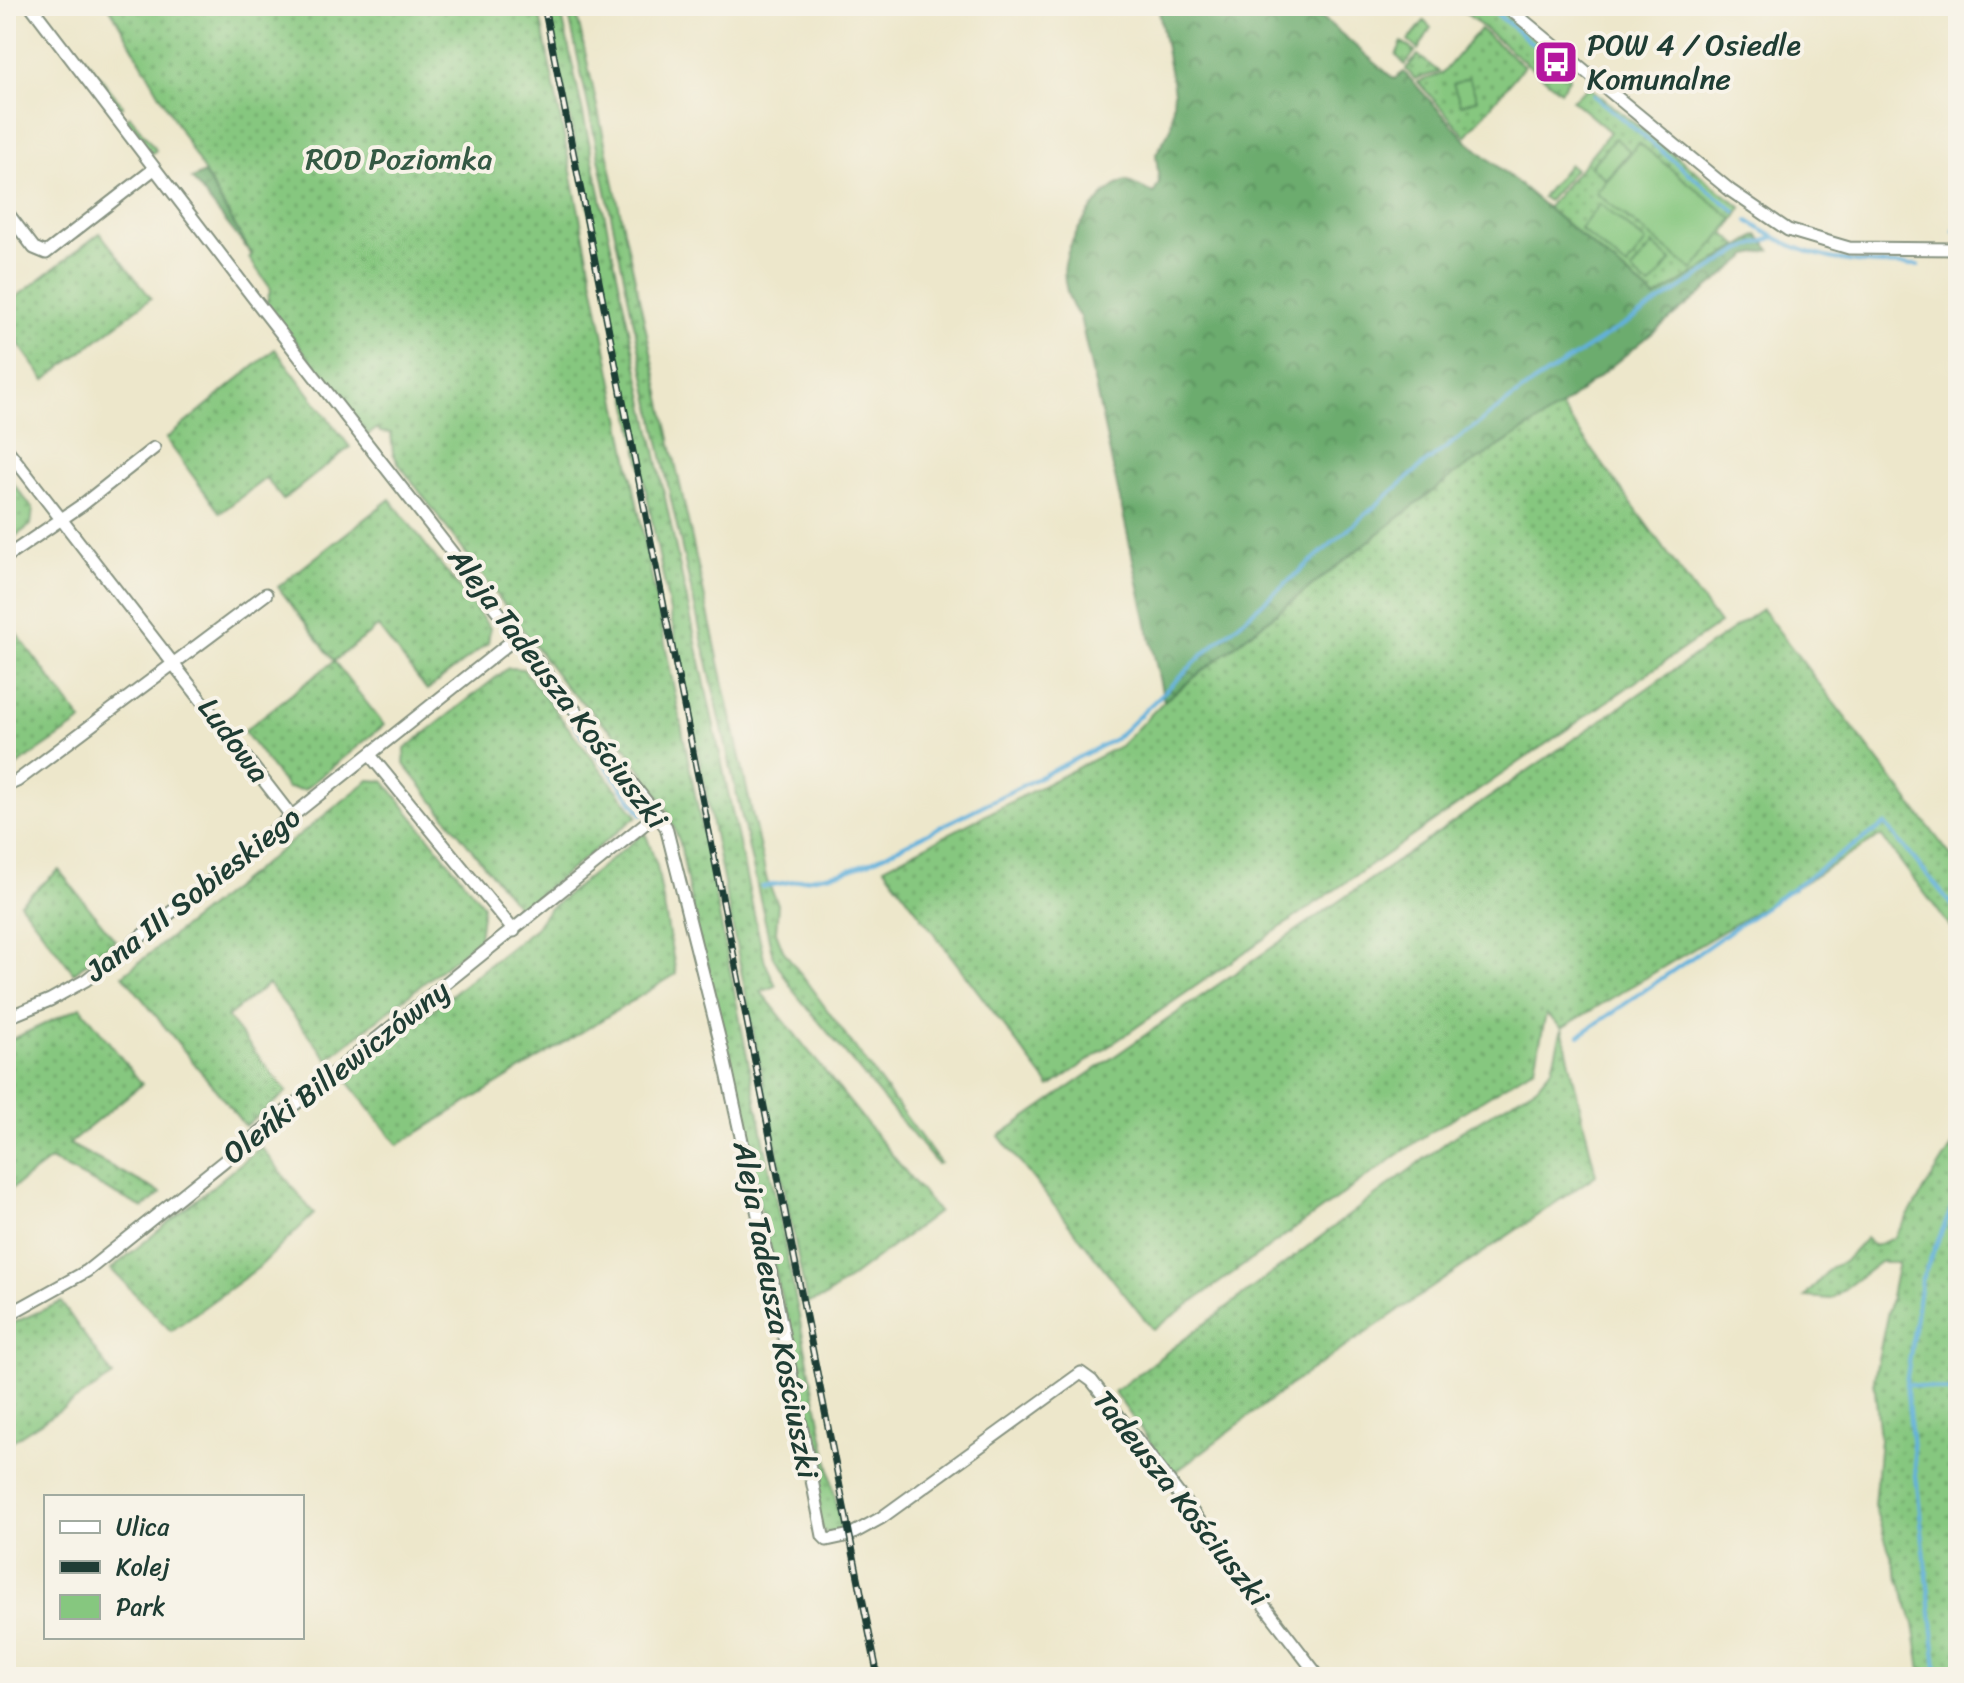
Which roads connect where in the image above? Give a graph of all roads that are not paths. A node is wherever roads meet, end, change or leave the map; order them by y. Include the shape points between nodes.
1 (31, 6) edge
2 (1506, 6) edge
3 (154, 169) junction
4 (6, 211) edge
5 (1958, 249) edge
6 (6, 448) edge
7 (154, 448) dead end
8 (62, 519) junction
9 (6, 557) edge
10 (266, 594) dead end
11 (517, 637) junction
12 (175, 663) junction
13 (370, 755) junction
14 (6, 786) edge
15 (657, 814) junction
16 (292, 817) junction
17 (514, 931) junction
18 (6, 1018) edge
19 (6, 1316) edge
20 (827, 1540) joint
21 (1319, 1677) edge

1 - 3 street, Aleja Tadeusza Kościuszki
2 - 5 street via 1731,191 1788,230 1849,248
3 - 4 street via 46,253 34,248
3 - 11 street, Aleja Tadeusza Kościuszki
6 - 8 street, Ludowa
7 - 8 street
8 - 9 street
8 - 12 street, Ludowa
10 - 12 street
11 - 13 street, Jana III Sobieskiego
11 - 15 street, Aleja Tadeusza Kościuszki
12 - 14 street
12 - 16 street, Ludowa
13 - 16 street, Jana III Sobieskiego
13 - 17 street
15 - 17 street, Oleńki Billewiczówny
15 - 20 street, Aleja Tadeusza Kościuszki via 671,837 710,997 777,1302 819,1528
16 - 18 street, Jana III Sobieskiego via 86,980
17 - 19 street, Oleńki Billewiczówny via 87,1271
20 - 21 street, Tadeusza Kościuszki via 850,1535 881,1518 1081,1373

